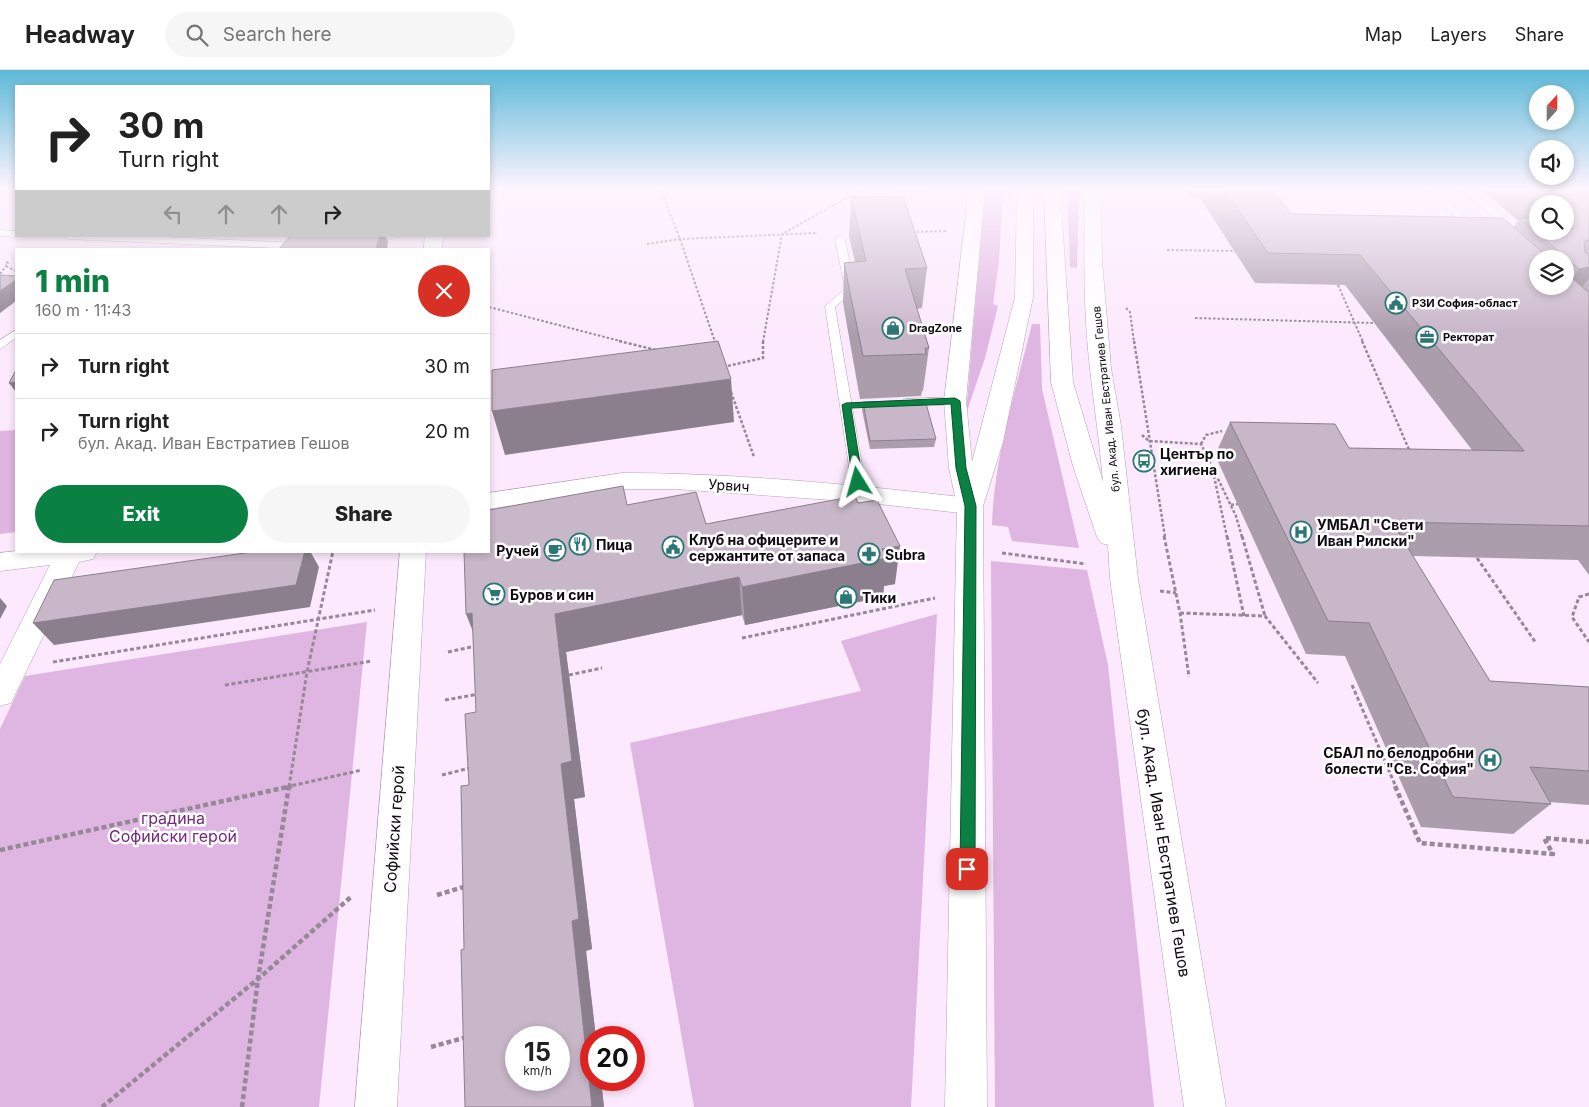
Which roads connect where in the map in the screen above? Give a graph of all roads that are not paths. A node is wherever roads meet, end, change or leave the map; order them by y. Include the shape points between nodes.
1 (93, 237) edge
2 (388, 237) edge
3 (972, 237) edge
4 (1025, 237) edge
5 (1055, 237) edge
6 (1093, 237) edge
7 (840, 239) dead end
8 (140, 240) junction
9 (361, 241) edge
10 (314, 247) edge
11 (129, 248) edge
12 (15, 334) edge
13 (0, 346) edge
14 (955, 401) junction
15 (895, 403) edge
16 (860, 494) junction
17 (490, 501) edge
18 (970, 506) junction
19 (71, 553) edge
20 (78, 553) edge
21 (413, 553) edge
22 (0, 562) edge
23 (1138, 584) junction
24 (0, 694) edge
25 (376, 1107) edge
26 (966, 1107) edge
27 (1205, 1107) edge

1 - 8 lane
2 - 9 lane
3 - 14 main road
4 - 18 main road via 1024,298 991,442
5 - 23 main road, бул. Акад. Иван Евстратиев Гешов via 1062,382 1085,466
6 - 23 main road, бул. Акад. Иван Евстратиев Гешов via 1100,368
7 - 16 lane via 850,290 830,306 851,405
8 - 10 lane
8 - 11 lane
12 - 13 lane
14 - 15 lane
14 - 18 main road via 961,468
16 - 17 main road, Урвич via 674,481 622,481
16 - 18 main road, Урвич
18 - 26 main road
19 - 22 main road
20 - 24 main road
21 - 25 main road, Софийски герой
23 - 27 main road, бул. Акад. Иван Евстратиев Гешов

